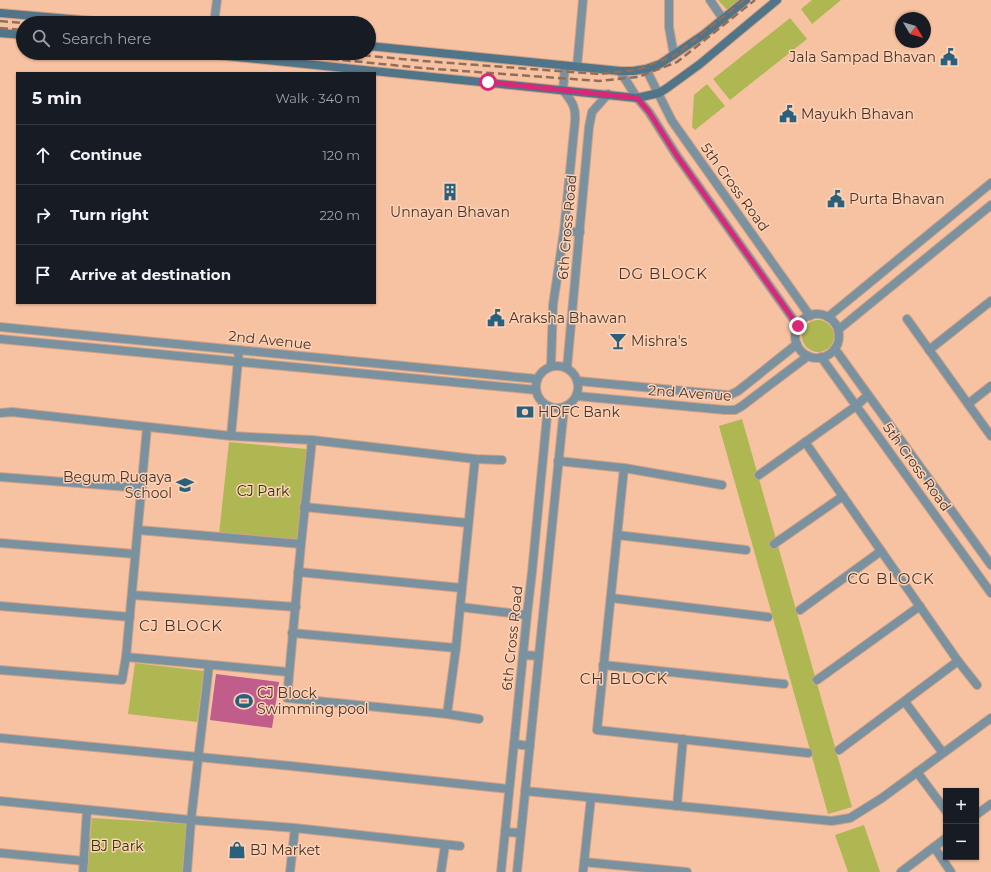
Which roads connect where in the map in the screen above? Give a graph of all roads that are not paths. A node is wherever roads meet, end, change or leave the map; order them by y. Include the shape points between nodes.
1 (217, 0) edge
2 (583, 0) edge
3 (669, 0) edge
4 (710, 0) edge
5 (746, 0) edge
6 (777, 0) edge
7 (0, 13) edge
8 (35, 16) edge
9 (215, 16) edge
10 (723, 19) junction
11 (0, 33) edge
12 (16, 35) edge
13 (376, 47) edge
14 (674, 55) junction
15 (267, 60) edge
16 (565, 66) junction
17 (577, 67) junction
18 (646, 69) junction
19 (620, 72) junction
20 (564, 90) junction
21 (658, 93) junction
22 (608, 94) junction
23 (637, 98) junction
24 (991, 183) edge
25 (991, 205) edge
26 (564, 231) junction
27 (580, 232) junction
28 (991, 301) edge
29 (810, 316) junction
30 (828, 317) junction
31 (907, 319) dead end
32 (798, 326) junction
33 (0, 327) edge
34 (838, 330) junction
35 (0, 339) edge
36 (797, 344) junction
37 (835, 349) junction
38 (239, 350) junction
39 (929, 350) junction
40 (808, 356) junction
41 (821, 358) junction
42 (238, 362) junction
43 (552, 366) junction
44 (567, 368) junction
45 (537, 379) junction
46 (578, 381) junction
47 (991, 386) edge
48 (536, 390) junction
49 (868, 395) junction
50 (577, 396) junction
51 (968, 404) junction
52 (548, 406) junction
53 (856, 406) junction
54 (564, 408) junction
55 (0, 412) edge
56 (147, 427) junction
57 (231, 436) junction
58 (991, 436) edge
59 (312, 440) junction
60 (805, 442) junction
61 (475, 459) junction
62 (502, 460) dead end
63 (558, 461) junction
64 (624, 468) junction
65 (758, 475) dead end
66 (0, 477) edge
67 (722, 485) dead end
68 (142, 488) junction
69 (842, 496) junction
70 (304, 507) junction
71 (468, 523) junction
72 (138, 530) junction
73 (617, 534) junction
74 (0, 543) edge
75 (301, 544) junction
76 (774, 544) dead end
77 (746, 550) dead end
78 (881, 551) junction
79 (136, 554) junction
80 (991, 565) edge
81 (298, 572) junction
82 (532, 572) junction
83 (548, 574) junction
84 (462, 588) junction
85 (991, 593) edge
86 (132, 595) junction
87 (611, 598) junction
88 (0, 606) edge
89 (920, 606) junction
90 (296, 607) junction
91 (460, 607) junction
92 (800, 610) dead end
93 (527, 615) junction
94 (130, 617) junction
95 (768, 617) dead end
96 (292, 633) junction
97 (456, 648) junction
98 (523, 655) junction
99 (539, 656) junction
100 (126, 657) junction
101 (958, 661) junction
102 (603, 664) junction
103 (209, 665) junction
104 (0, 670) edge
105 (288, 672) junction
106 (818, 680) dead end
107 (784, 684) dead end
108 (977, 685) dead end
109 (905, 702) junction
110 (447, 714) junction
111 (991, 718) edge
112 (479, 719) dead end
113 (0, 738) edge
114 (683, 739) junction
115 (514, 744) junction
116 (530, 746) junction
117 (838, 750) dead end
118 (808, 753) dead end
119 (943, 753) junction
120 (198, 757) junction
121 (917, 772) junction
122 (509, 789) junction
123 (525, 791) junction
124 (591, 798) junction
125 (0, 801) edge
126 (991, 804) edge
127 (676, 806) junction
128 (943, 807) edge
129 (88, 810) junction
130 (979, 813) edge
131 (191, 820) junction
132 (295, 828) junction
133 (505, 832) junction
134 (521, 833) junction
135 (943, 840) edge
136 (445, 845) junction
137 (460, 846) dead end
138 (934, 847) junction
139 (0, 853) edge
140 (84, 861) junction
141 (584, 862) junction
142 (83, 872) edge
143 (187, 872) edge
144 (290, 872) edge
145 (441, 872) edge
146 (501, 872) edge
147 (517, 872) edge
148 (583, 872) edge
149 (687, 872) edge
150 (901, 872) edge
151 (951, 872) edge

1 - 9 street
2 - 17 street
3 - 14 street via 669,27
4 - 10 street
5 - 10 main road
6 - 21 main road via 700,64
7 - 8 main road
10 - 14 main road
11 - 12 main road
13 - 16 main road
14 - 18 main road
15 - 20 main road
16 - 17 main road
16 - 20 street
17 - 19 main road
18 - 19 main road
18 - 21 street, 5th Cross Road
19 - 23 street
20 - 22 main road
20 - 26 street via 576,111
21 - 23 main road
21 - 29 street, 5th Cross Road via 672,121
22 - 23 main road
22 - 27 street, 6th Cross Road via 592,112
23 - 32 street
24 - 30 street
25 - 34 street
26 - 27 street
26 - 43 street via 553,305
27 - 44 street, 6th Cross Road
28 - 39 street
29 - 30 street
29 - 32 street
30 - 34 street
31 - 39 street
32 - 36 street
33 - 38 street, 2nd Avenue
34 - 37 street via 839,340
35 - 42 street, 2nd Avenue
36 - 40 street
36 - 46 street, 2nd Avenue via 730,395
37 - 41 street
37 - 49 street, 5th Cross Road
38 - 42 street
38 - 45 street, 2nd Avenue
39 - 51 street
40 - 41 street
40 - 50 street, 2nd Avenue via 742,406 733,410
41 - 53 street, 5th Cross Road
42 - 48 street, 2nd Avenue
42 - 57 street
43 - 44 street
43 - 45 street via 542,372
44 - 46 street via 576,375
45 - 48 street
46 - 50 street
47 - 51 street
48 - 52 street via 539,399
49 - 53 street
49 - 80 street, 5th Cross Road
50 - 54 street
51 - 58 street
52 - 54 street
52 - 82 street, 6th Cross Road
53 - 60 street
53 - 85 street, 5th Cross Road
54 - 63 street, 6th Cross Road
55 - 56 street
56 - 57 street
56 - 68 street
57 - 59 street
59 - 61 street
59 - 70 street
60 - 65 street
60 - 69 street
61 - 62 street
61 - 71 street
63 - 64 street
63 - 83 street, 6th Cross Road
64 - 67 street
64 - 73 street
66 - 68 street
68 - 72 street
69 - 76 street
69 - 78 street
70 - 71 street
70 - 75 street
71 - 84 street
72 - 75 street
72 - 79 street
73 - 77 street
73 - 87 street
74 - 79 street
75 - 81 street
78 - 89 street
78 - 92 street
79 - 86 street
81 - 84 street
81 - 90 street
82 - 83 street
82 - 93 street, 6th Cross Road
83 - 99 street, 6th Cross Road
84 - 91 street
86 - 90 street
86 - 94 street
87 - 95 street
87 - 102 street
88 - 94 street
89 - 101 street
89 - 106 street
90 - 96 street
91 - 93 street
91 - 97 street
93 - 98 street, 6th Cross Road
94 - 100 street
96 - 97 street
96 - 105 street
97 - 110 street
98 - 99 street
98 - 115 street, 6th Cross Road
99 - 116 street, 6th Cross Road
100 - 103 street
100 - 104 street via 122,680
101 - 108 street
101 - 109 street
102 - 107 street
102 - 114 street via 597,730
103 - 105 street
103 - 120 street
105 - 110 street via 286,696 289,699
109 - 117 street
109 - 119 street
110 - 112 street
111 - 119 street
113 - 120 street
114 - 118 street
114 - 127 street
115 - 116 street
115 - 122 street, 6th Cross Road
116 - 123 street, 6th Cross Road
119 - 121 street
120 - 122 street
120 - 131 street
121 - 127 street via 850,818 832,821
121 - 128 street
122 - 133 street, 6th Cross Road
123 - 124 street
123 - 134 street, 6th Cross Road
124 - 127 street
124 - 141 street
125 - 129 street
126 - 130 street
129 - 131 street
129 - 140 street
131 - 132 street
131 - 143 street
132 - 136 street
132 - 144 street
133 - 134 street
133 - 146 street, 6th Cross Road
134 - 147 street, 6th Cross Road
135 - 138 street
136 - 137 street
136 - 145 street
138 - 150 street
138 - 151 street
139 - 140 street
140 - 142 street
141 - 148 street
141 - 149 street

